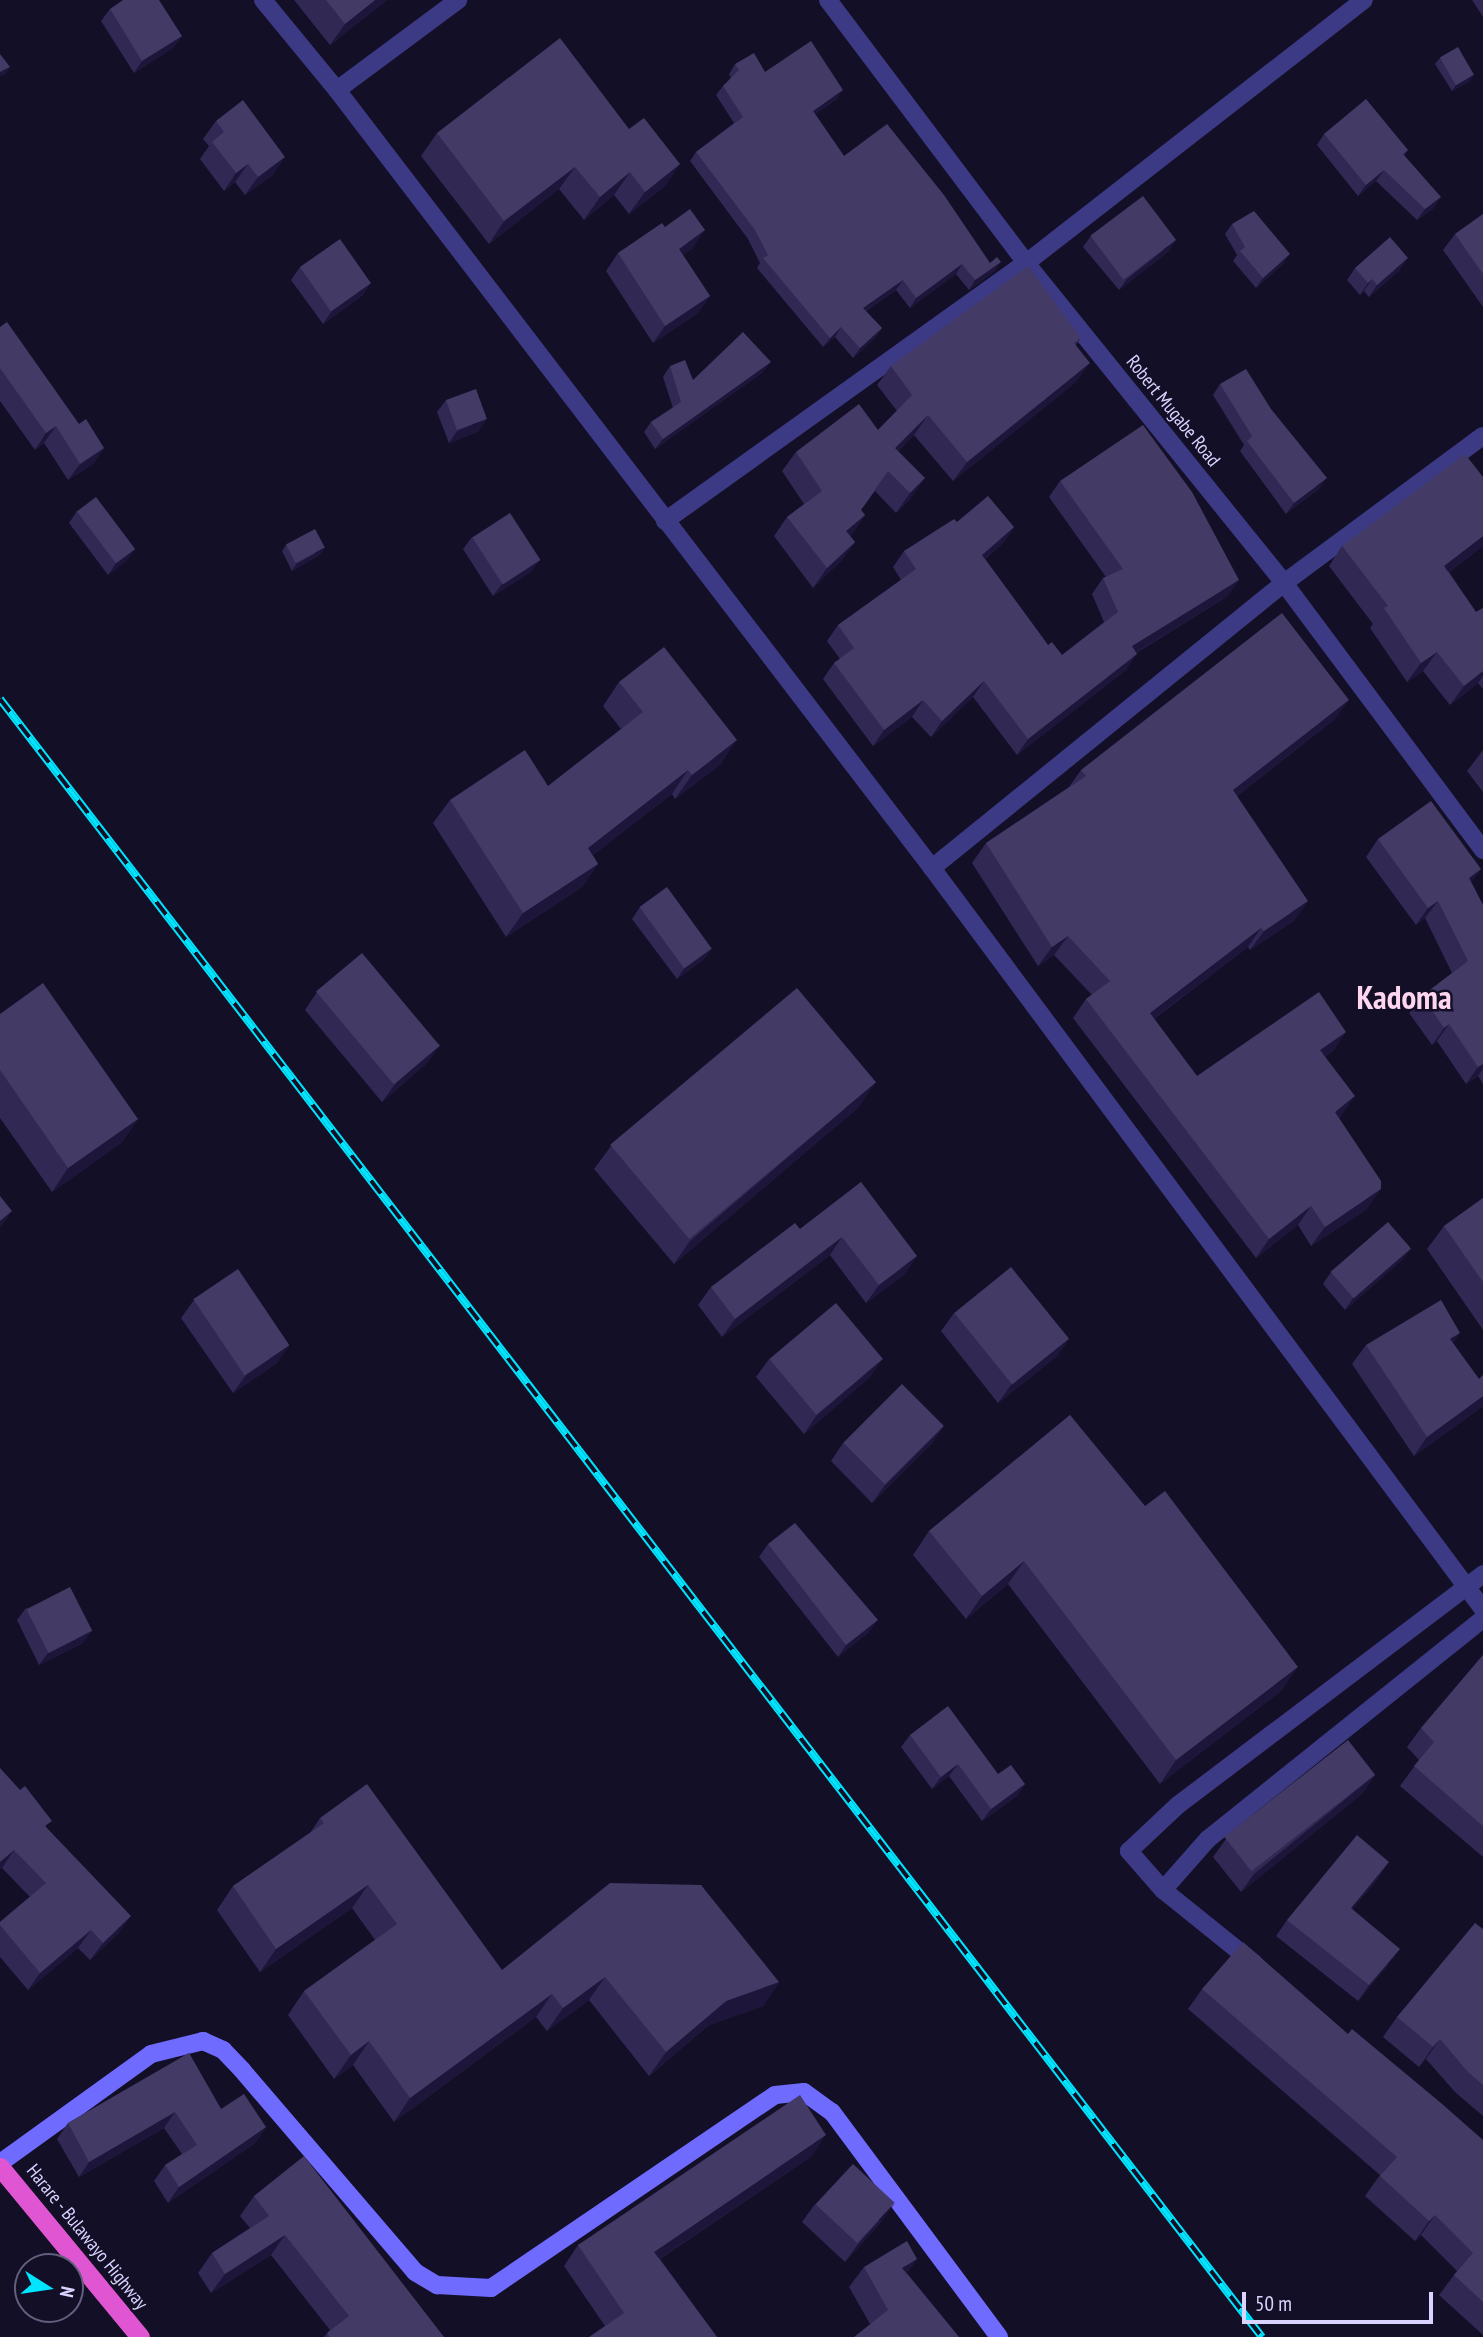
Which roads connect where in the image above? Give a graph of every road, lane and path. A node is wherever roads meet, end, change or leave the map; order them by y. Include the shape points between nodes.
1 (263, 0) edge
2 (458, 0) edge
3 (828, 0) edge
4 (1364, 0) edge
5 (337, 90) junction
6 (1026, 263) junction
7 (1483, 436) edge
8 (665, 521) junction
9 (1284, 583) junction
10 (1483, 849) edge
11 (932, 868) junction
12 (1483, 1574) edge
13 (1466, 1587) junction
14 (1483, 1609) edge
15 (1483, 1619) edge
16 (1163, 1890) junction
17 (1270, 1976) edge
18 (0, 2165) edge
19 (139, 2337) edge
20 (999, 2337) edge

1 - 5 street
2 - 5 street
3 - 6 street, Robert Mugabe Road
4 - 6 street
5 - 8 street
6 - 8 street
6 - 9 street, Robert Mugabe Road
7 - 9 street
8 - 11 street
9 - 10 street, Robert Mugabe Road
9 - 11 street
11 - 13 street
12 - 13 street
13 - 14 street
13 - 16 street via 1178,1805 1129,1851
15 - 16 street via 1208,1839
16 - 17 street
18 - 19 highway, Harare - Bulawayo Highway
18 - 20 main road via 152,2054 203,2041 223,2050 242,2070 415,2272 437,2285 491,2288 775,2095 804,2092 832,2112

